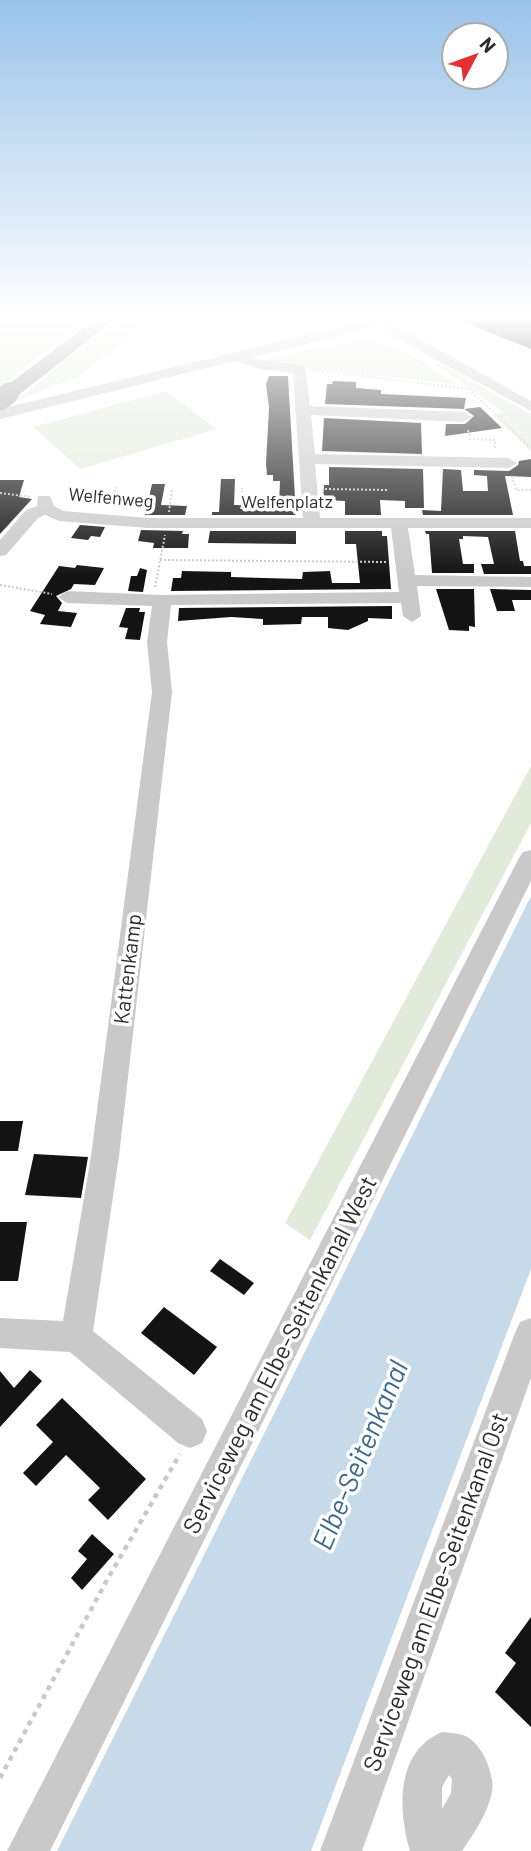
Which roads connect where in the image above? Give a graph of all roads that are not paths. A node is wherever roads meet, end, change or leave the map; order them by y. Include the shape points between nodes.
1 (44, 403) edge
2 (304, 403) edge
3 (305, 410) junction
4 (0, 414) edge
5 (464, 417) dead end
6 (309, 458) junction
7 (509, 463) dead end
8 (312, 523) junction
9 (400, 523) junction
10 (531, 523) edge
11 (170, 524) joint
12 (0, 551) edge
13 (531, 582) edge
14 (408, 589) junction
15 (67, 597) road end
16 (157, 601) junction
17 (531, 858) edge
18 (0, 1333) edge
19 (531, 1333) edge
20 (76, 1337) junction
21 (185, 1442) road end
22 (28, 1851) edge
23 (341, 1851) edge
24 (431, 1851) edge
25 (440, 1851) edge

1 - 4 street
2 - 3 street
3 - 5 street
3 - 6 street
6 - 7 street
6 - 8 street
8 - 9 street, Welfenplatz
8 - 11 street, Welfenplatz
9 - 10 street, Welfenplatz
9 - 14 street
11 - 12 street, Welfenweg via 59,516 45,504
13 - 14 street
14 - 16 street
15 - 16 street
16 - 20 street, Kattenkamp via 162,692 105,1156
17 - 22 street, Serviceweg am Elbe-Seitenkanal West
18 - 20 street
19 - 23 street, Serviceweg am Elbe-Seitenkanal Ost
20 - 21 street
24 - 25 street via 421,1821 423,1778 442,1752 456,1753 474,1778 473,1794

